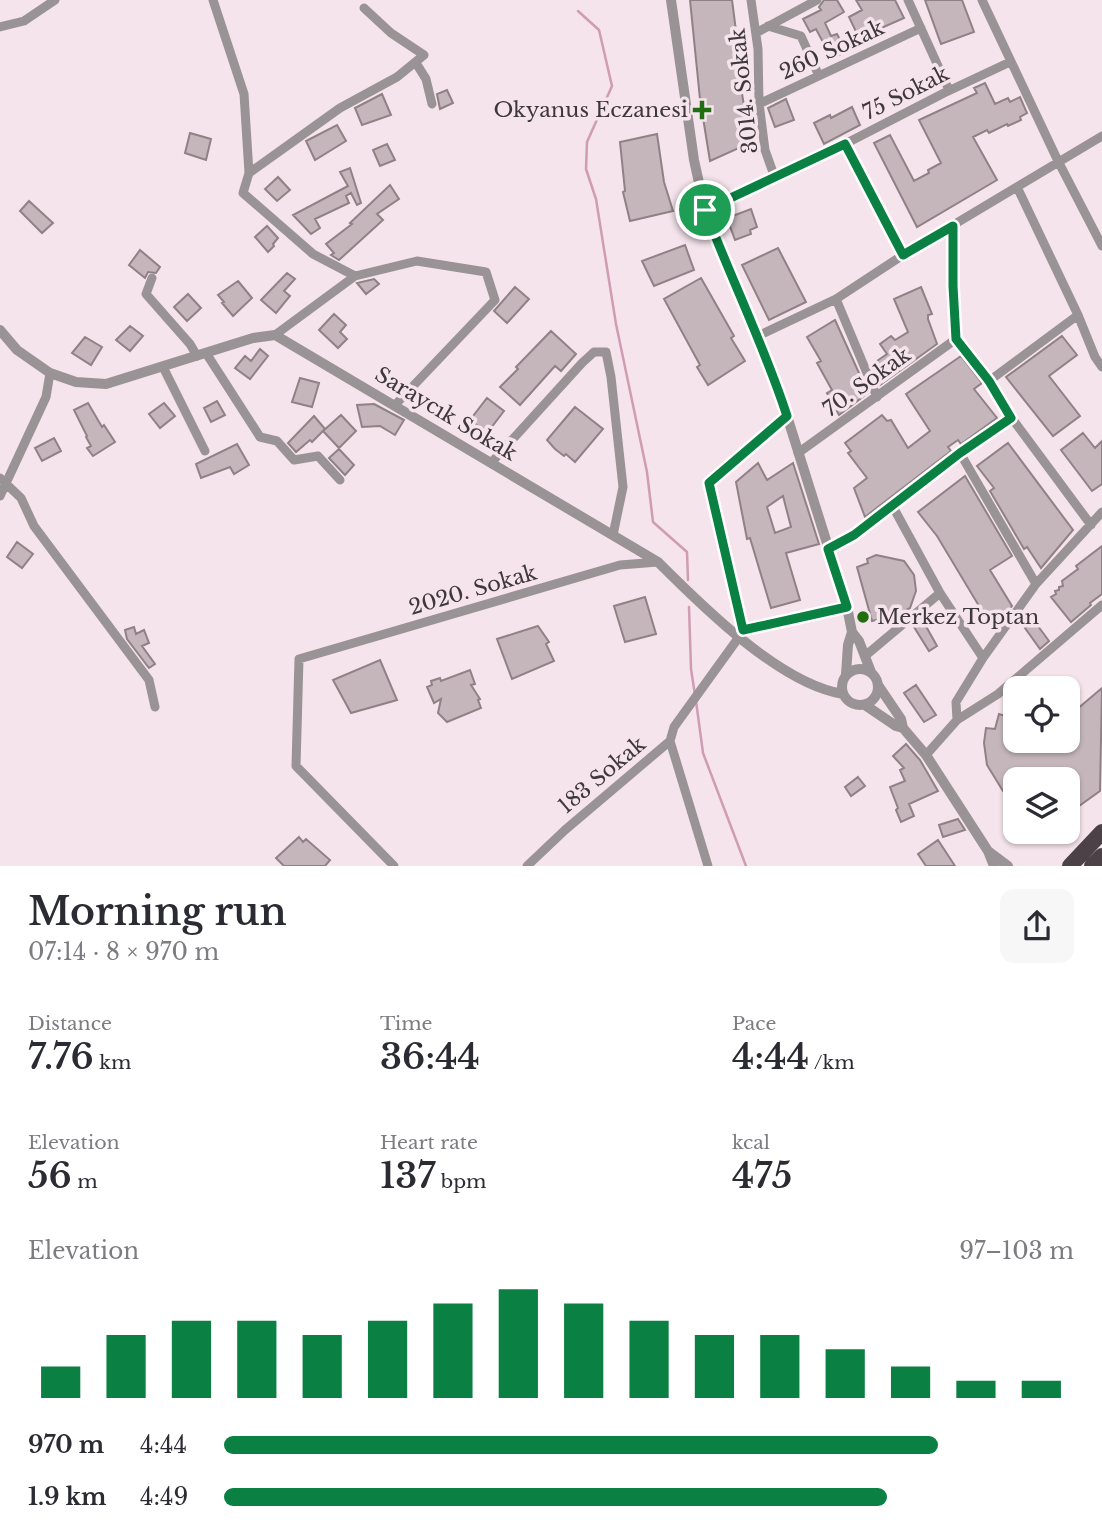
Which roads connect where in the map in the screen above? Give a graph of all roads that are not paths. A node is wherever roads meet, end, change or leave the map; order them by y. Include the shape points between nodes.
1 (55, 0) edge
2 (213, 0) edge
3 (671, 0) edge
4 (751, 0) edge
5 (817, 0) edge
6 (908, 0) edge
7 (982, 0) edge
8 (364, 8) dead end
9 (768, 26) junction
10 (0, 27) edge
11 (921, 28) junction
12 (756, 33) junction
13 (1010, 62) junction
14 (416, 63) junction
15 (819, 76) junction
16 (949, 90) junction
17 (432, 104) dead end
18 (759, 104) junction
19 (1102, 136) edge
20 (845, 144) junction
21 (1058, 162) junction
22 (249, 173) junction
23 (775, 178) junction
24 (1017, 187) junction
25 (705, 210) junction
26 (953, 226) junction
27 (1102, 246) edge
28 (903, 255) junction
29 (355, 276) junction
30 (152, 278) dead end
31 (836, 299) junction
32 (1078, 315) junction
33 (0, 330) edge
34 (275, 335) junction
35 (758, 336) junction
36 (956, 339) junction
37 (201, 354) junction
38 (163, 367) junction
39 (1102, 368) edge
40 (50, 373) junction
41 (989, 381) junction
42 (877, 397) junction
43 (395, 405) junction
44 (787, 416) junction
45 (1011, 418) junction
46 (205, 451) dead end
47 (798, 453) junction
48 (960, 453) junction
49 (491, 463) junction
50 (340, 480) dead end
51 (3, 481) edge
52 (0, 496) edge
53 (892, 505) junction
54 (1102, 512) edge
55 (1091, 525) junction
56 (613, 535) junction
57 (828, 549) junction
58 (658, 562) junction
59 (1036, 584) junction
60 (940, 593) junction
61 (1102, 605) edge
62 (847, 607) junction
63 (852, 632) junction
64 (741, 633) junction
65 (865, 656) junction
66 (983, 658) junction
67 (871, 671) junction
68 (846, 674) junction
69 (878, 685) junction
70 (843, 694) junction
71 (865, 705) junction
72 (155, 707) dead end
73 (957, 720) junction
74 (903, 728) junction
75 (670, 741) junction
76 (926, 755) junction
77 (1102, 832) edge
78 (988, 851) junction
79 (1102, 856) edge
80 (394, 866) edge
81 (527, 866) edge
82 (708, 866) edge
83 (994, 866) edge
84 (1009, 866) edge
85 (1070, 866) edge
86 (1092, 866) edge

1 - 10 street via 24,21
2 - 22 street via 244,93
3 - 25 street
4 - 12 street, 3014. Sokak
5 - 9 street
6 - 11 street
7 - 13 street
8 - 14 street via 425,55
9 - 12 street
9 - 15 street via 801,36
11 - 15 street, 260 Sokak
11 - 16 street
12 - 18 street, 3014. Sokak
13 - 16 street, 75 Sokak
13 - 21 street
14 - 17 street
14 - 22 street via 340,108
15 - 18 street, 260 Sokak
16 - 20 street, 75 Sokak
18 - 23 street, 3014. Sokak via 765,150
19 - 21 street
20 - 23 street, 75 Sokak
20 - 28 street
21 - 24 street
21 - 27 street
22 - 29 street via 243,193 313,254
23 - 25 street, 75 Sokak
24 - 26 street
24 - 32 street
25 - 35 street
26 - 28 street
26 - 36 street
28 - 31 street
29 - 34 street
29 - 43 street via 417,261 486,272 495,300
30 - 37 street via 146,294
31 - 35 street
31 - 42 street
32 - 39 street
32 - 41 street
33 - 40 street via 17,350
34 - 37 street
34 - 43 street, Saraycık Sokak
35 - 44 street
36 - 41 street
36 - 42 street, 70. Sokak
37 - 38 street
37 - 50 street via 260,438 277,441 294,460 318,456
38 - 40 street via 106,384 76,382
38 - 46 street
40 - 51 street via 46,397
41 - 45 street
42 - 47 street, 70. Sokak
43 - 49 street, Saraycık Sokak
44 - 47 street
44 - 64 street via 709,483
45 - 48 street
45 - 55 street
47 - 57 street
48 - 53 street
48 - 59 street
49 - 56 street, Saraycık Sokak
49 - 56 street via 582,363 594,352 606,352 623,487
51 - 52 street
51 - 72 street via 22,498 34,526 149,680
53 - 57 street
53 - 60 street
54 - 55 street
55 - 59 street
56 - 58 street, Saraycık Sokak
57 - 62 street
58 - 64 street, Saraycık Sokak via 697,601
58 - 80 street, 2020. Sokak via 620,565 299,659 296,766
59 - 66 street
60 - 65 street
60 - 66 street
61 - 73 street via 998,694
62 - 63 street
62 - 64 street
63 - 65 street
63 - 68 street
64 - 70 street, Saraycık Sokak via 751,647 809,684
64 - 75 street, 183 Sokak via 674,726
65 - 67 street
66 - 73 street via 956,702
67 - 68 street via 855,669
67 - 69 street
68 - 70 street
69 - 71 street via 877,695
69 - 74 street
70 - 71 street via 849,702
71 - 74 street
73 - 76 street
74 - 76 street
75 - 81 street, 183 Sokak
75 - 82 street
76 - 78 street
77 - 85 highway
78 - 83 street
78 - 84 street
79 - 86 highway

